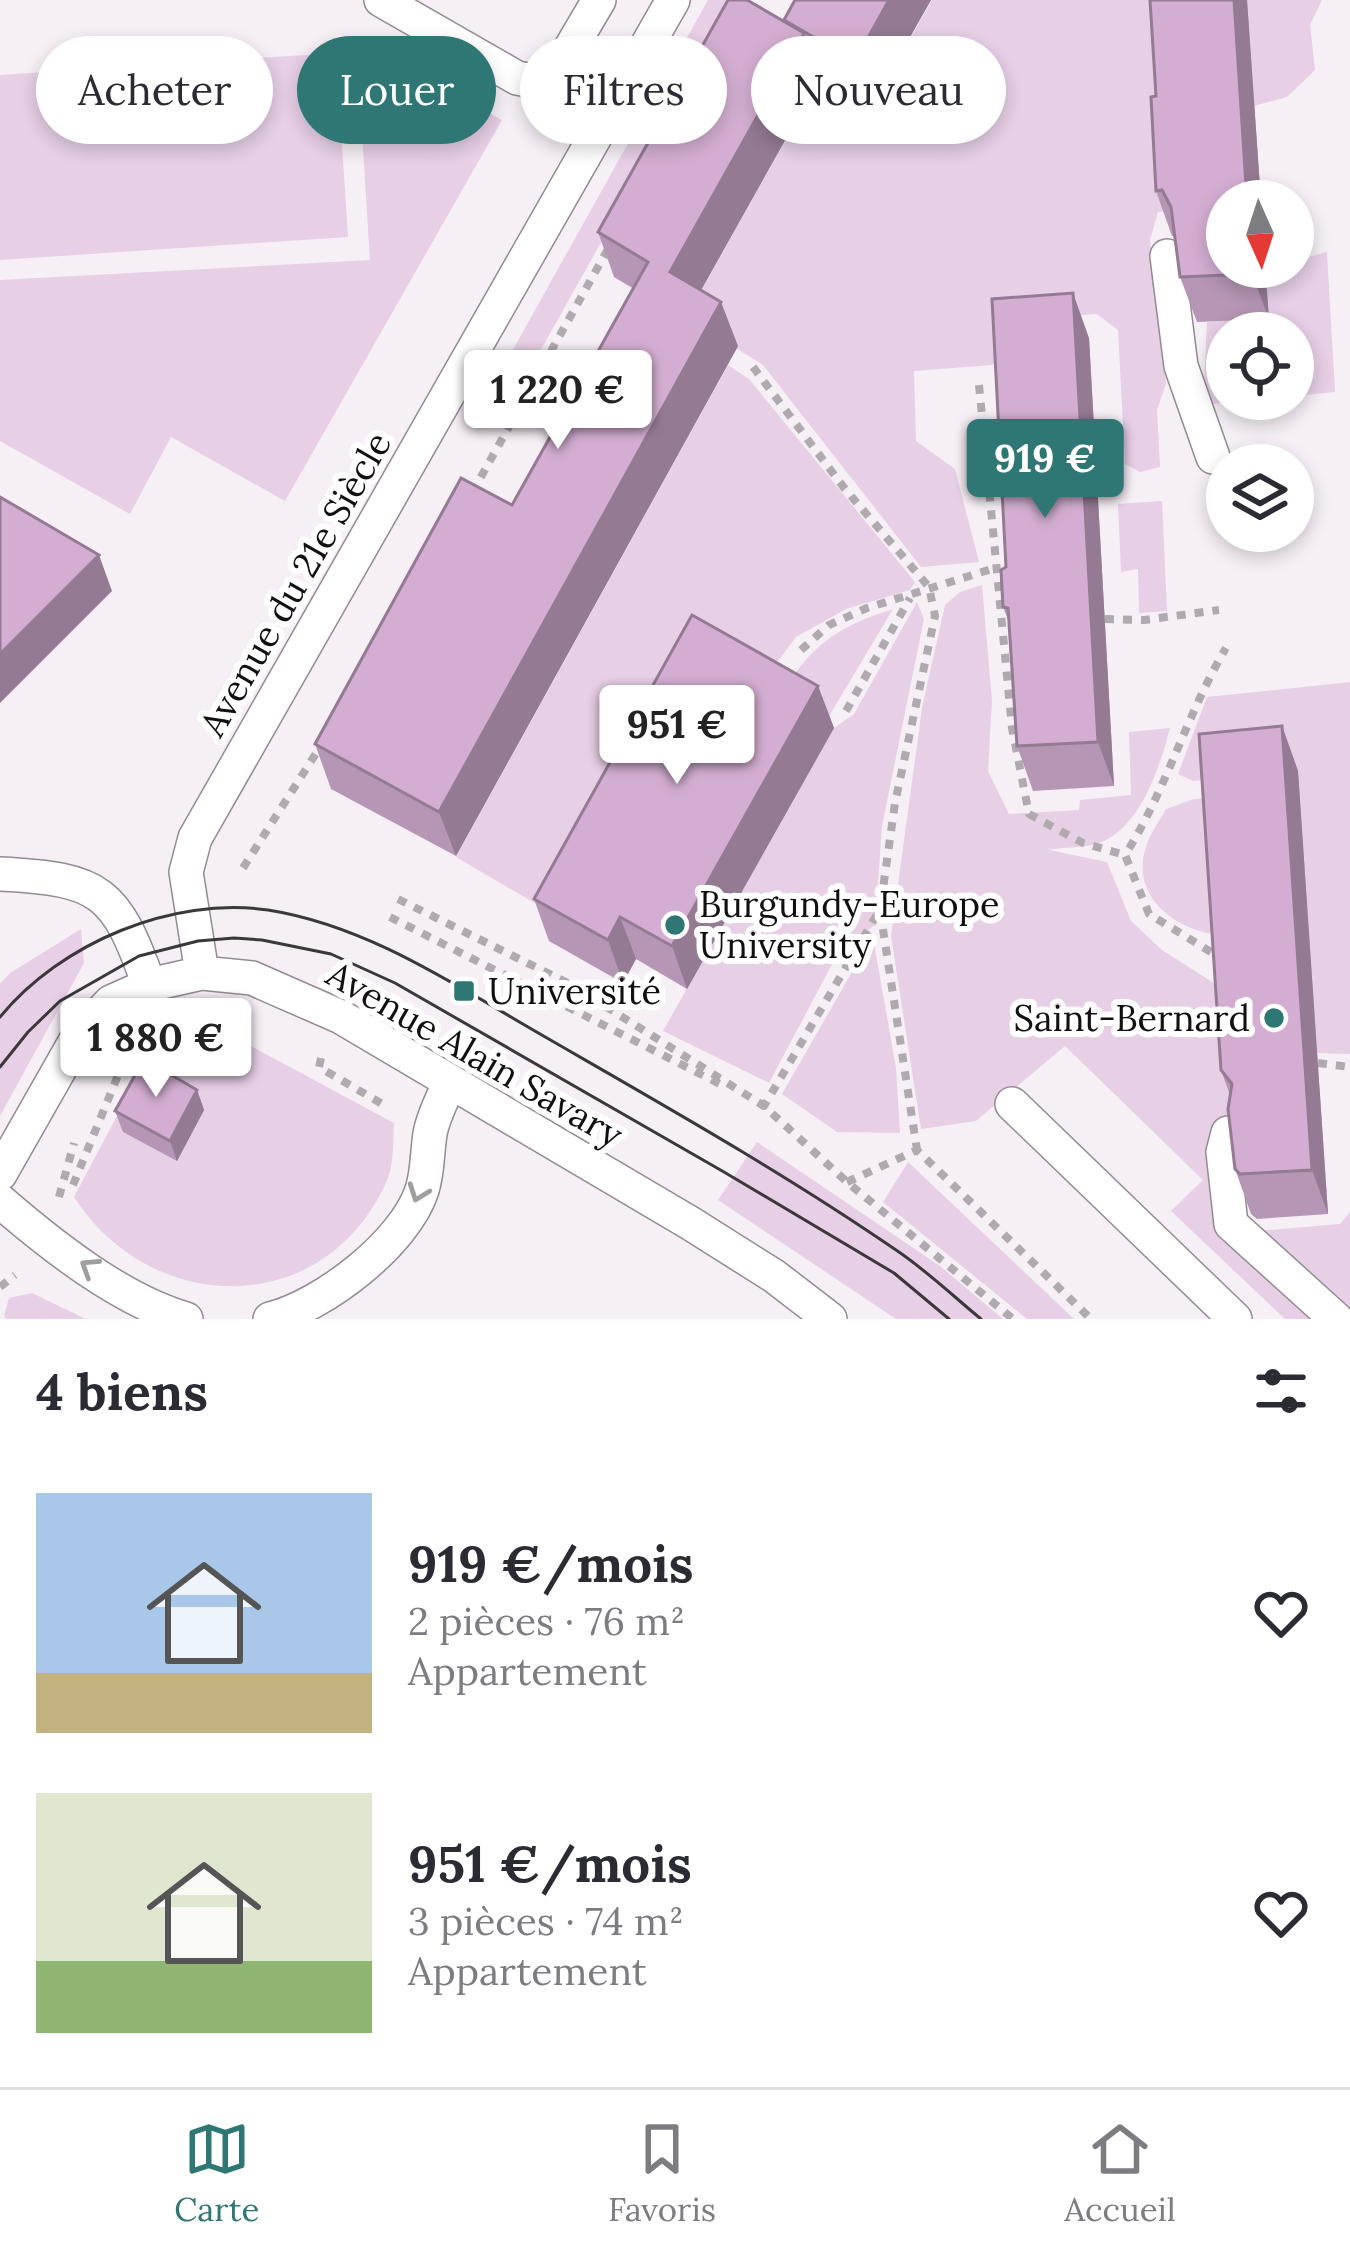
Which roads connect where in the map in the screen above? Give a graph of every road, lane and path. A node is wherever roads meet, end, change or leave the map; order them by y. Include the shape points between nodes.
1 (382, 0) edge
2 (599, 0) edge
3 (673, 0) edge
4 (611, 242) edge
5 (1167, 256) edge
6 (753, 367) dead end
7 (979, 385) dead end
8 (1209, 444) edge
9 (466, 503) edge
10 (996, 568) junction
11 (929, 587) junction
12 (911, 597) junction
13 (1219, 610) dead end
14 (1105, 619) dead end
15 (1226, 648) dead end
16 (801, 650) dead end
17 (846, 711) dead end
18 (332, 728) edge
19 (1125, 855) junction
20 (243, 868) dead end
21 (0, 874) edge
22 (398, 899) dead end
23 (880, 910) junction
24 (390, 917) dead end
25 (1211, 952) edge
26 (202, 973) junction
27 (149, 985) junction
28 (153, 1026) dead end
29 (305, 1048) dead end
30 (1318, 1063) dead end
31 (1350, 1066) edge
32 (450, 1082) junction
33 (1012, 1104) dead end
34 (384, 1105) dead end
35 (764, 1106) junction
36 (80, 1129) dead end
37 (1228, 1132) edge
38 (916, 1150) junction
39 (0, 1174) edge
40 (847, 1182) junction
41 (73, 1185) dead end
42 (0, 1201) edge
43 (40, 1235) junction
44 (15, 1275) dead end
45 (0, 1287) edge
46 (186, 1319) edge
47 (270, 1319) edge
48 (830, 1319) edge
49 (1013, 1319) edge
50 (1091, 1319) edge
51 (1235, 1319) edge
52 (1336, 1319) edge

1 - 2 lane via 517,78 538,82 556,73
3 - 26 lane, Avenue du 21e Siècle via 195,838 186,872
4 - 9 path
5 - 8 lane via 1180,366
6 - 11 path
7 - 10 path
10 - 11 path
10 - 19 path via 1029,814
11 - 12 path
11 - 23 path via 935,616
12 - 16 path via 866,608
12 - 17 path
13 - 14 path
15 - 19 path via 1200,691 1154,810
18 - 20 path
19 - 25 path via 1149,914
21 - 27 lane via 76,883 110,902 129,928
22 - 35 path via 570,983
23 - 35 path
23 - 38 path
24 - 35 path
26 - 27 lane, Avenue Alain Savary
26 - 32 lane, Avenue Alain Savary via 251,978 341,1017
27 - 39 lane, Avenue Alain Savary via 111,1002 80,1036
28 - 41 path via 119,1073
29 - 34 path via 322,1051 319,1067
30 - 31 path
32 -> 47 lane via 410,1215 353,1275
32 - 48 lane, Avenue Alain Savary via 691,1222
33 - 51 lane
35 - 40 path
36 - 43 path
37 - 52 lane via 1231,1224
38 - 40 path
38 - 50 path
40 - 49 path
42 - 43 lane
46 -> 43 lane via 144,1304
44 - 45 path

